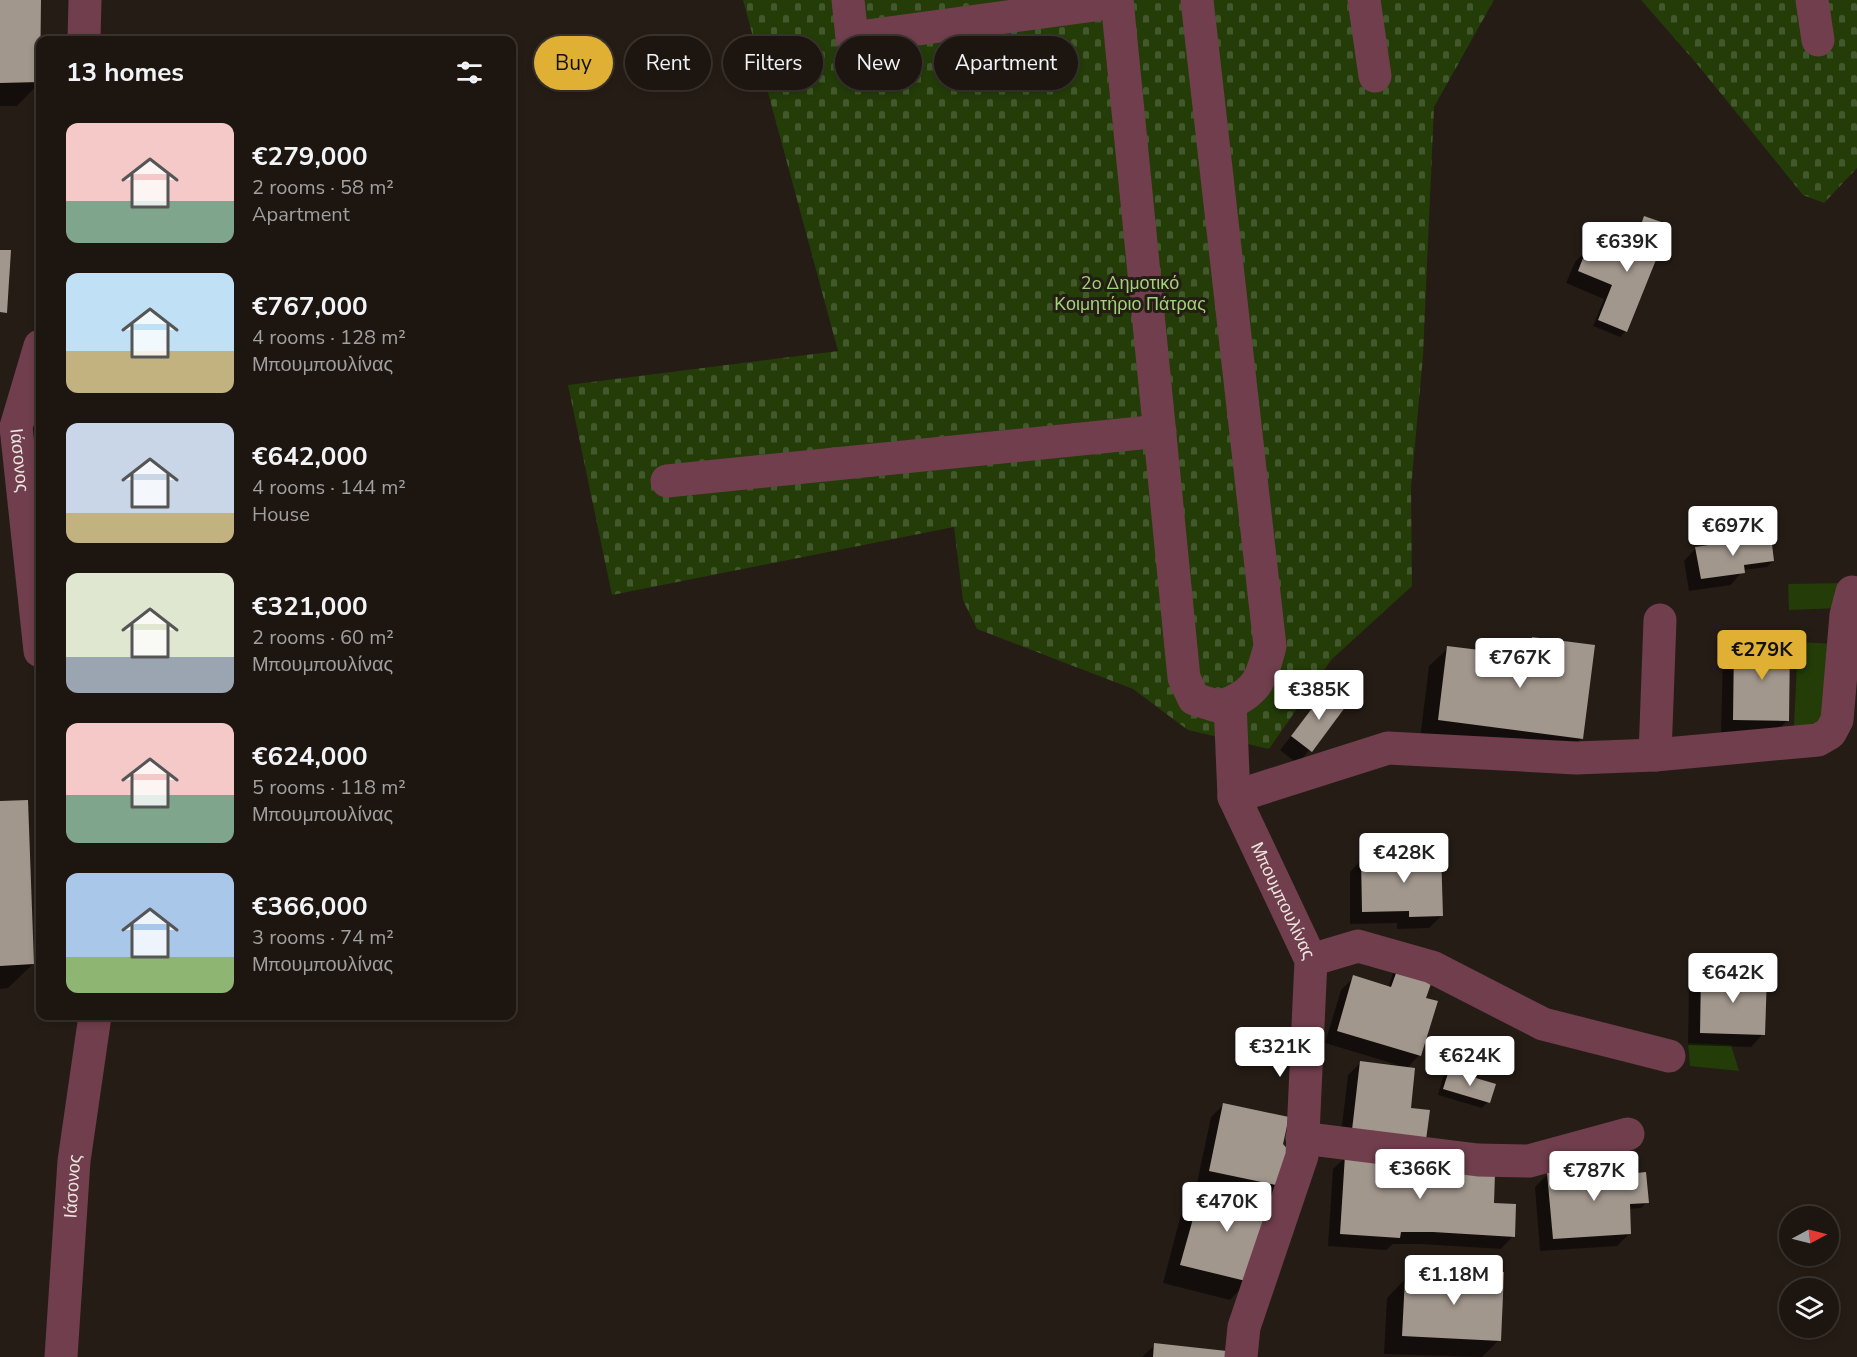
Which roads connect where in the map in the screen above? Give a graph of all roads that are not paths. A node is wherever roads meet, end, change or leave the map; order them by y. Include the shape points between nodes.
1 (85, 0) edge
2 (848, 0) edge
3 (1197, 0) edge
4 (1364, 0) edge
5 (1812, 0) edge
6 (1117, 1) edge
7 (84, 36) edge
8 (1818, 40) dead end
9 (1375, 76) dead end
10 (36, 360) edge
11 (1160, 432) junction
12 (667, 481) dead end
13 (1852, 592) dead end
14 (36, 614) edge
15 (1660, 620) dead end
16 (1230, 703) junction
17 (1654, 755) junction
18 (1234, 797) junction
19 (1311, 960) junction
20 (93, 1020) edge
21 (1669, 1056) dead end
22 (1628, 1134) dead end
23 (1302, 1138) junction
24 (61, 1357) edge
25 (1241, 1357) edge

1 - 7 street
2 - 6 street via 852,38
3 - 16 street via 1270,646 1263,671 1248,695
4 - 9 street
5 - 8 street
6 - 11 street
10 - 14 street, Ιάσονος via 16,427
11 - 12 street
11 - 16 street via 1184,678 1194,699 1216,706
13 - 17 street via 1846,615 1837,720 1830,733 1818,740
15 - 17 street
16 - 18 street
17 - 18 street via 1576,758 1388,748
18 - 19 street, Μπουμπουλίνας
19 - 21 street via 1358,946 1432,967 1543,1024
19 - 23 street, Μπουμπουλίνας
20 - 24 street, Ιάσονος via 74,1161
22 - 23 street via 1528,1161 1478,1160
23 - 25 street, Μπουμπουλίνας via 1302,1156 1244,1327

